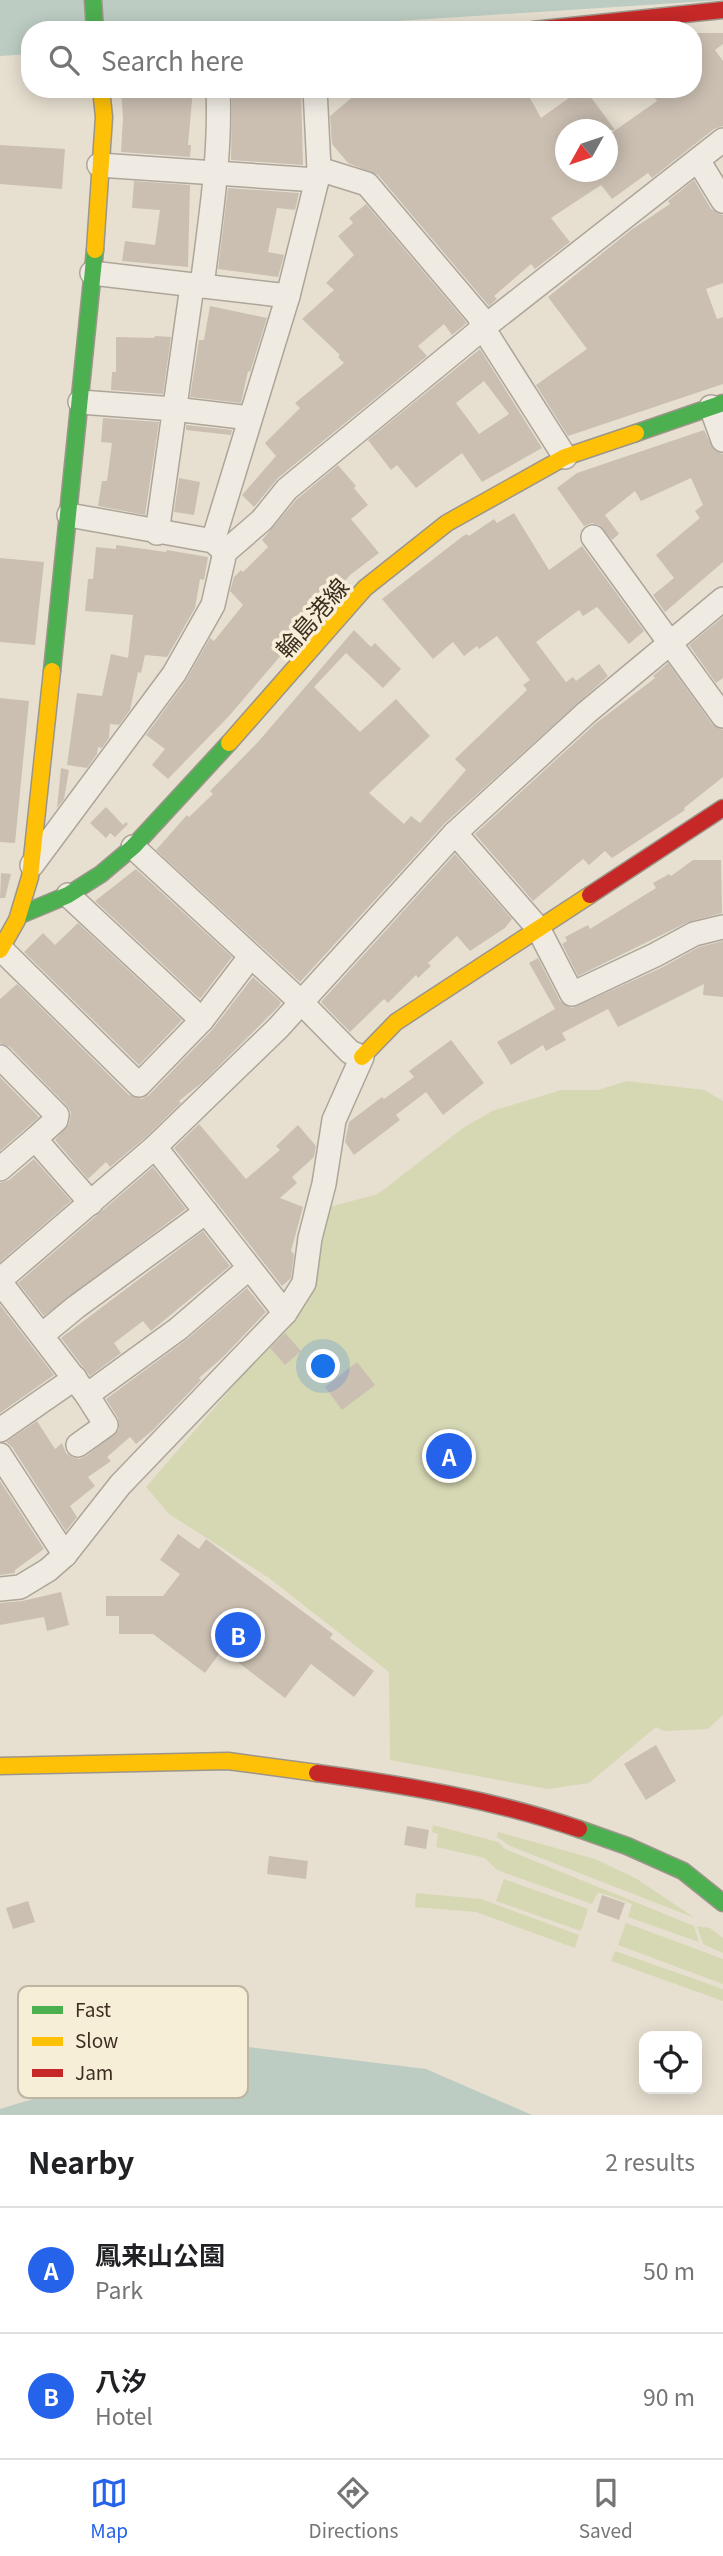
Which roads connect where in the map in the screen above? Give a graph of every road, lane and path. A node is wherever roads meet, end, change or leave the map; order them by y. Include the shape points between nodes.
1 (93, 0) edge
2 (723, 10) edge
3 (94, 21) edge
4 (618, 21) edge
5 (102, 98) edge
6 (218, 98) edge
7 (315, 98) edge
8 (723, 140) edge
9 (698, 160) junction
10 (99, 164) junction
11 (215, 173) junction
12 (318, 175) junction
13 (723, 201) edge
14 (92, 273) junction
15 (197, 286) junction
16 (288, 296) junction
17 (483, 328) junction
18 (79, 402) junction
19 (717, 405) edge
20 (174, 409) junction
21 (250, 418) junction
22 (723, 440) edge
23 (565, 457) junction
24 (69, 515) junction
25 (157, 533) junction
26 (593, 537) dead end
27 (219, 546) junction
28 (723, 599) edge
29 (670, 642) junction
30 (723, 716) edge
31 (723, 808) edge
32 (455, 833) junction
33 (133, 847) junction
34 (32, 864) junction
35 (68, 895) junction
36 (20, 915) junction
37 (723, 927) edge
38 (538, 928) junction
39 (1, 950) edge
40 (250, 957) junction
41 (302, 1002) junction
42 (202, 1020) junction
43 (0, 1057) edge
44 (362, 1057) junction
45 (35, 1139) junction
46 (155, 1147) junction
47 (0, 1169) edge
48 (91, 1203) junction
49 (206, 1212) junction
50 (250, 1268) junction
51 (0, 1281) edge
52 (285, 1313) junction
53 (42, 1335) junction
54 (81, 1386) junction
55 (0, 1430) edge
56 (78, 1446) dead end
57 (0, 1455) edge
58 (65, 1555) junction
59 (0, 1590) edge
60 (0, 1766) edge
61 (723, 1903) edge

1 - 3 street
2 - 4 street
5 - 10 street
6 - 11 street
7 - 12 street
8 - 9 street
9 - 13 street
9 - 17 street
10 - 11 street
10 - 14 street
11 - 12 street
11 - 15 street
12 - 16 street
12 - 17 street via 367,184 480,316
14 - 15 street
14 - 18 street
15 - 16 street
15 - 20 street
16 - 21 street
17 - 23 street
17 - 27 street via 287,489 262,520
18 - 20 street
18 - 24 street
19 - 22 street
19 - 23 street, 輪島港線
20 - 21 street
20 - 25 street
21 - 27 street
23 - 33 street, 輪島港線 via 447,523 365,588
24 - 25 street
24 - 34 street
25 - 27 street
26 - 29 street
27 - 34 street via 213,605 174,674
28 - 29 street
29 - 30 street
29 - 32 street
31 - 38 street
32 - 38 street
32 - 41 street
33 - 35 street, 輪島港線
33 - 40 street
34 - 36 street
35 - 36 street, 輪島港線
35 - 42 street
36 - 39 street
37 - 38 street via 694,934 572,994
38 - 44 street via 396,1022
39 - 42 street via 137,1085
40 - 41 street
40 - 42 street
41 - 44 street via 350,1052
41 - 46 street
43 - 45 street via 58,1116
44 - 52 street via 334,1120 304,1283
45 - 47 street
45 - 48 street
46 - 48 street
46 - 49 street
48 - 51 street
49 - 50 street
49 - 53 street
50 - 52 street
50 - 54 street via 178,1329
51 - 53 street
52 - 58 street via 120,1485
53 - 54 street
54 - 55 street
54 - 56 street via 106,1425
57 - 58 street
58 - 59 street via 20,1587
60 - 61 street via 228,1761 361,1779 526,1811 683,1871

